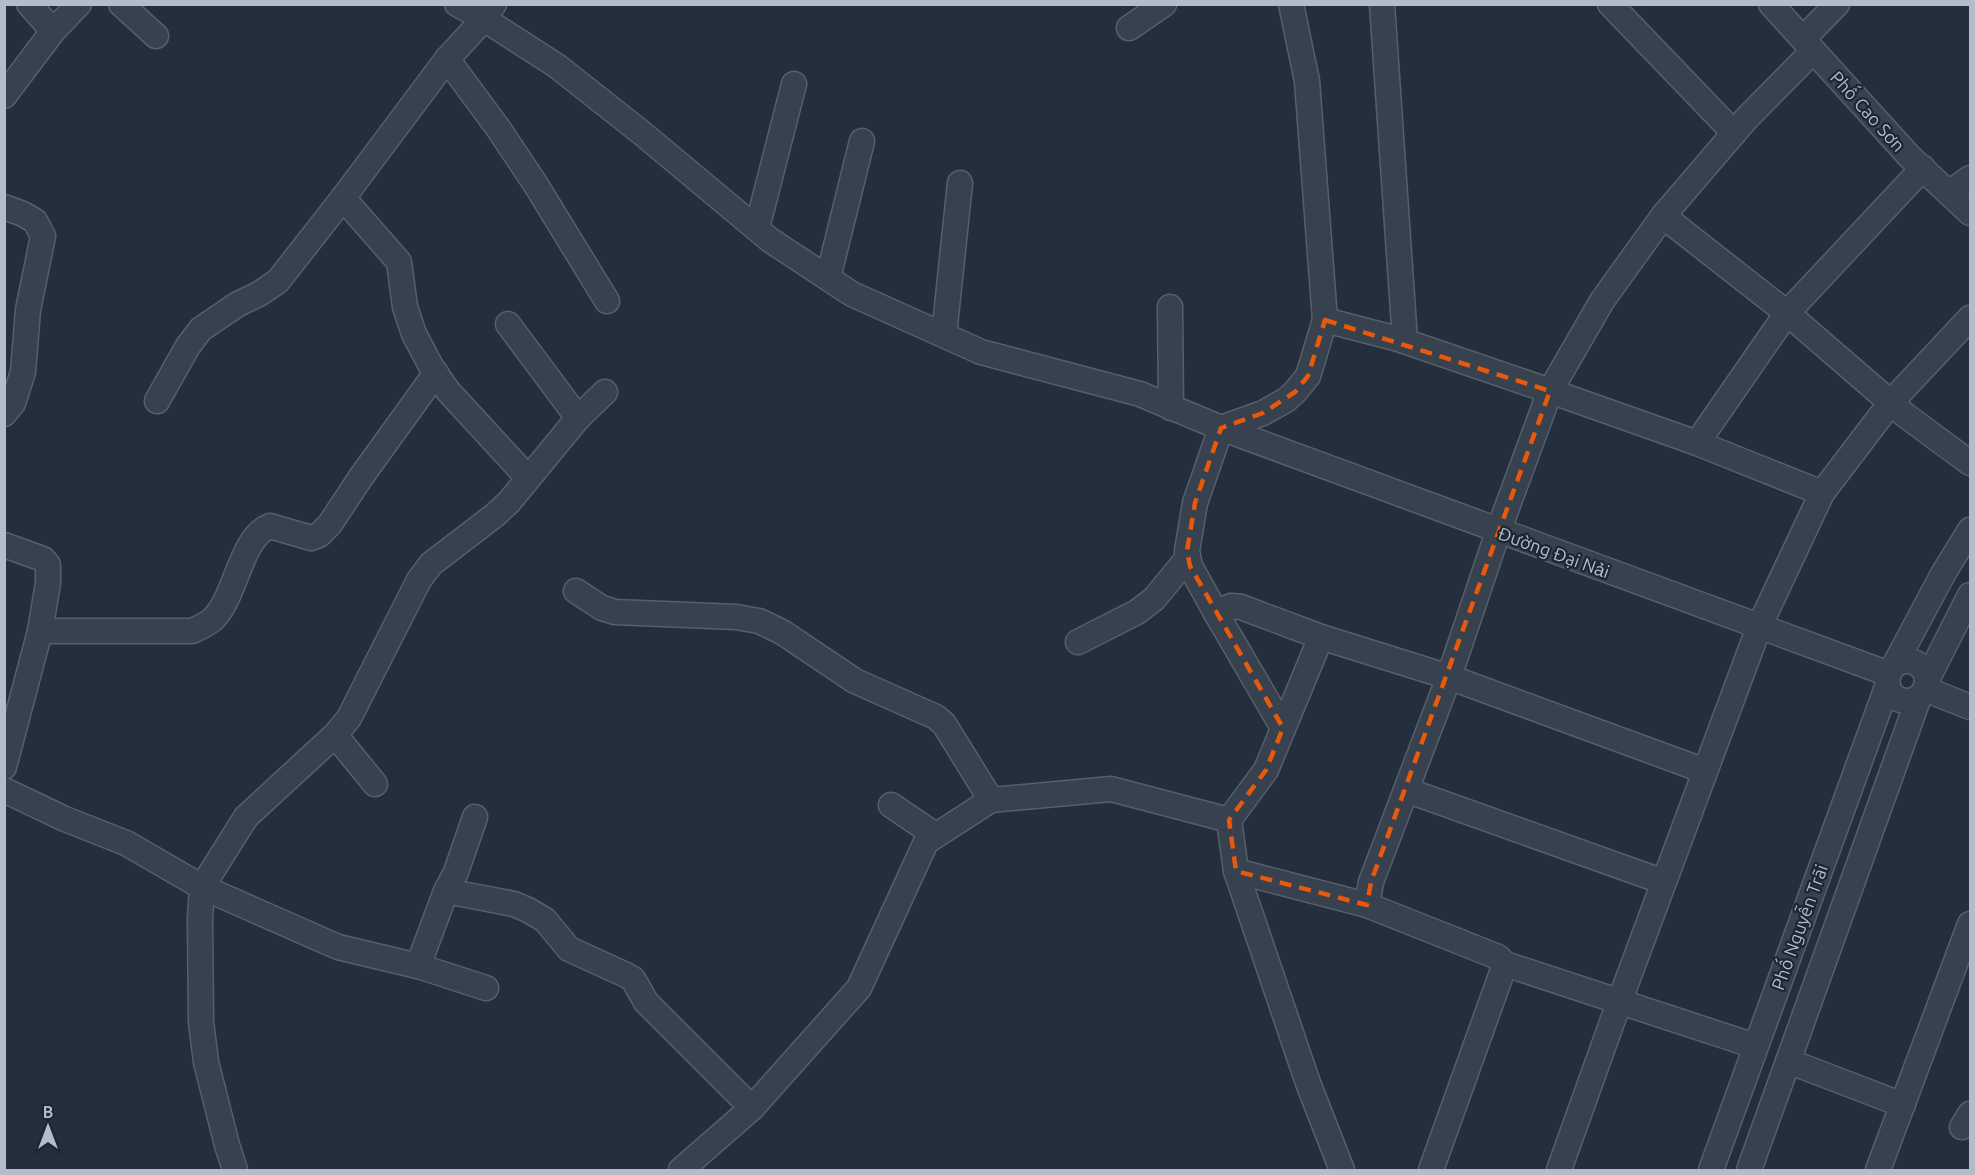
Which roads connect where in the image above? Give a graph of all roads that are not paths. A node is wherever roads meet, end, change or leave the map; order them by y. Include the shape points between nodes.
1 (29, 4) edge
2 (79, 4) edge
3 (121, 4) edge
4 (457, 4) edge
5 (1164, 4) edge
6 (1291, 4) edge
7 (1382, 4) edge
8 (1610, 4) edge
9 (1771, 4) edge
10 (1837, 4) edge
11 (489, 12) edge
12 (1129, 28) dead end
13 (53, 31) junction
14 (156, 36) dead end
15 (1808, 45) junction
16 (447, 59) junction
17 (794, 84) dead end
18 (4, 96) edge
19 (1734, 133) junction
20 (861, 141) dead end
21 (1923, 168) junction
22 (1971, 178) edge
23 (960, 183) dead end
24 (1949, 193) junction
25 (343, 198) junction
26 (4, 207) edge
27 (1971, 213) edge
28 (1663, 216) junction
29 (757, 228) junction
30 (828, 278) junction
31 (607, 301) dead end
32 (1170, 307) dead end
33 (1787, 312) junction
34 (1971, 318) edge
35 (1325, 320) junction
36 (508, 324) dead end
37 (944, 335) junction
38 (1405, 341) junction
39 (436, 373) junction
40 (1550, 391) junction
41 (605, 392) dead end
42 (157, 401) dead end
43 (1892, 401) junction
44 (1171, 408) junction
45 (4, 414) edge
46 (578, 418) junction
47 (1221, 428) junction
48 (1697, 443) junction
49 (1971, 463) edge
50 (528, 478) junction
51 (1822, 493) junction
52 (1971, 530) edge
53 (1498, 532) junction
54 (4, 545) edge
55 (1187, 559) junction
56 (576, 591) dead end
57 (1971, 595) edge
58 (1216, 613) junction
59 (1759, 627) junction
60 (40, 631) junction
61 (1321, 638) junction
62 (1078, 642) dead end
63 (1890, 675) junction
64 (1449, 677) junction
65 (1924, 688) junction
66 (1971, 707) edge
67 (1283, 728) junction
68 (335, 735) junction
69 (4, 767) edge
70 (1705, 771) junction
71 (375, 784) dead end
72 (4, 790) edge
73 (1406, 790) junction
74 (991, 800) junction
75 (891, 805) dead end
76 (475, 817) dead end
77 (1229, 820) junction
78 (935, 835) junction
79 (1236, 871) junction
80 (1664, 882) junction
81 (202, 887) junction
82 (446, 891) junction
83 (1367, 905) junction
84 (1971, 924) edge
85 (1505, 964) junction
86 (418, 966) junction
87 (486, 988) dead end
88 (1620, 1000) junction
89 (1755, 1046) junction
90 (1788, 1060) junction
91 (1903, 1105) junction
92 (752, 1108) junction
93 (236, 1170) edge
94 (681, 1170) edge
95 (1342, 1170) edge
96 (1431, 1170) edge
97 (1559, 1170) edge
98 (1711, 1170) edge
99 (1749, 1170) edge
100 (1878, 1170) edge

1 - 13 street
2 - 13 street
3 - 14 street
4 - 11 street, Đường Đại Nải
5 - 12 street
6 - 35 street via 1307,81
7 - 38 street
8 - 19 street
9 - 15 street, Phố Cao Sơn
10 - 15 street
11 - 16 street
11 - 29 street, Đường Đại Nải
13 - 18 street
15 - 19 street
15 - 21 street, Phố Cao Sơn
16 - 25 street
16 - 31 street via 536,185
17 - 29 street
19 - 28 street
20 - 30 street
21 - 24 street, Phố Cao Sơn
21 - 33 street
22 - 24 street
23 - 37 street
24 - 27 street, Phố Cao Sơn
25 - 39 street via 399,261 405,307 414,334
25 - 42 street via 278,281 201,329
26 - 45 street via 35,221 43,236 28,310 23,372 13,403
28 - 33 street
28 - 40 street via 1602,301
29 - 30 street, Đường Đại Nải
30 - 37 street, Đường Đại Nải via 852,294
32 - 44 street
33 - 43 street
33 - 48 street
34 - 43 street
35 - 38 street
35 - 47 street via 1308,376 1295,392 1263,413
36 - 46 street
37 - 44 street, Đường Đại Nải via 981,352 1140,394
38 - 40 street
39 - 50 street
39 - 60 street via 330,525 311,538 270,526 257,533 218,612 202,627 192,631
40 - 48 street
40 - 53 street
41 - 46 street
43 - 49 street
43 - 51 street
44 - 47 street, Đường Đại Nải
46 - 50 street
47 - 53 street, Đường Đại Nải
47 - 55 street via 1195,503
48 - 51 street
50 - 68 street via 495,515 431,564 419,580 349,718
51 - 59 street
52 - 63 street, Phố Nguyễn Trãi
53 - 59 street, Đường Đại Nải
53 - 64 street
54 - 60 street via 43,559 48,565
55 - 58 street
55 - 62 street via 1145,606
56 - 74 street via 615,612 736,617 759,621 782,632 855,681 936,717
57 - 65 street, Phố Nguyễn Trãi
58 - 61 street via 1235,605
58 - 67 street
59 - 63 street, Đường Đại Nải
59 - 70 street
60 - 69 street
61 - 64 street
61 - 67 street
63 - 65 street via 1893,694 1903,700
63 - 65 street via 1905,661 1912,662 1923,669
63 - 89 street, Phố Nguyễn Trãi
64 - 70 street
64 - 73 street
65 - 66 street
65 - 90 street, Phố Nguyễn Trãi
67 - 77 street via 1266,770
68 - 71 street
68 - 81 street via 246,818
70 - 80 street
72 - 81 street via 126,843
73 - 80 street
73 - 83 street via 1371,882
74 - 77 street via 1112,789
74 - 78 street
75 - 78 street
76 - 82 street
77 - 79 street
78 - 92 street via 920,853 860,988
79 - 83 street
79 - 95 street
80 - 88 street
81 - 86 street via 338,947
81 - 93 street via 201,1022 206,1062
82 - 86 street
82 - 92 street via 528,910 545,920 569,949 633,979 646,1002
83 - 85 street via 1498,957
84 - 91 street
85 - 88 street
85 - 96 street
86 - 87 street
88 - 89 street
88 - 97 street
89 - 98 street, Phố Nguyễn Trãi
90 - 91 street
90 - 99 street, Phố Nguyễn Trãi
91 - 100 street
92 - 94 street

